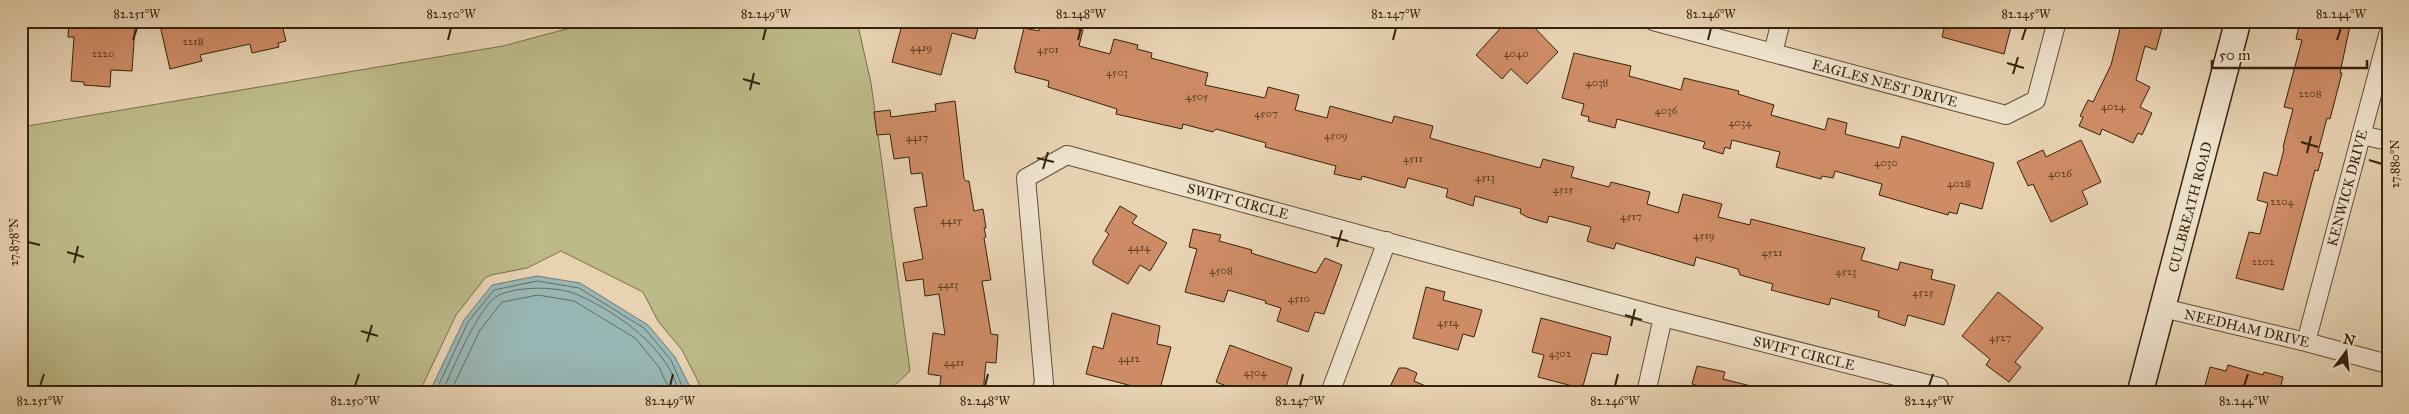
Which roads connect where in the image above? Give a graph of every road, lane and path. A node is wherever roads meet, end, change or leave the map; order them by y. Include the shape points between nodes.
1 (1653, 21) edge
2 (1781, 21) edge
3 (2057, 21) edge
4 (2238, 21) edge
5 (2388, 35) edge
6 (1773, 53) junction
7 (2361, 134) junction
8 (2388, 142) edge
9 (1387, 240) junction
10 (2163, 308) junction
11 (1663, 317) junction
12 (2306, 342) junction
13 (2388, 364) edge
14 (1040, 393) edge
15 (1330, 393) edge
16 (1646, 393) edge
17 (1942, 393) edge
18 (2140, 393) edge

1 - 6 street, EAGLES NEST DRIVE
2 - 6 street
3 - 6 street, EAGLES NEST DRIVE via 2036,100 2006,115
4 - 10 street, CULBREATH ROAD
5 - 7 street, KENWICK DRIVE
7 - 8 street
7 - 12 street, KENWICK DRIVE
9 - 11 street, SWIFT CIRCLE
9 - 14 street, SWIFT CIRCLE via 1067,155 1026,178 1044,383
9 - 15 street
10 - 12 street, NEEDHAM DRIVE
10 - 18 street, CULBREATH ROAD
11 - 16 street
11 - 17 street, SWIFT CIRCLE via 1939,387
12 - 13 street, NEEDHAM DRIVE

